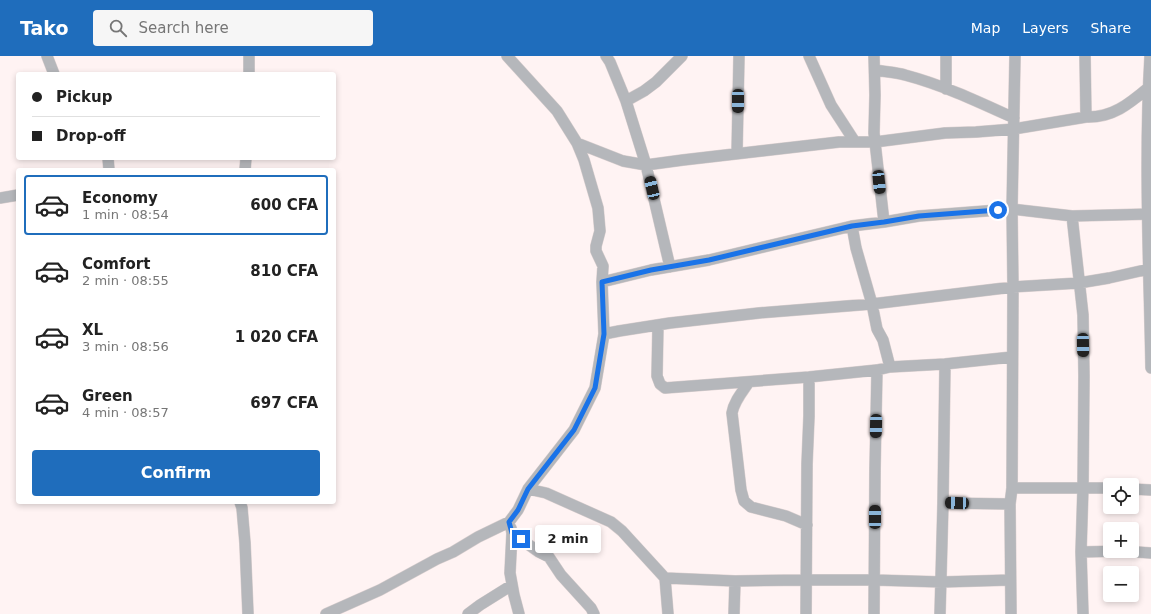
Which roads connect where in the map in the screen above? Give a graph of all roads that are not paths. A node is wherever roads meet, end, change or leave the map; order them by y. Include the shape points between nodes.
1 (47, 56) edge
2 (249, 56) edge
3 (507, 56) edge
4 (682, 56) edge
5 (739, 56) edge
6 (808, 56) edge
7 (874, 56) edge
8 (946, 56) edge
9 (1015, 56) edge
10 (1085, 56) edge
11 (1150, 56) edge
12 (609, 58) edge
13 (875, 70) junction
14 (53, 72) edge
15 (249, 72) edge
16 (1148, 88) junction
17 (946, 89) junction
18 (626, 101) junction
19 (1086, 117) junction
20 (1014, 123) junction
21 (855, 142) junction
22 (875, 142) junction
23 (577, 143) junction
24 (737, 153) junction
25 (646, 165) junction
26 (16, 195) edge
27 (0, 198) edge
28 (1012, 209) junction
29 (1149, 214) edge
30 (1072, 216) junction
31 (884, 222) junction
32 (852, 226) junction
33 (670, 267) junction
34 (1149, 269) junction
35 (602, 282) junction
36 (1079, 283) junction
37 (1013, 287) junction
38 (872, 304) junction
39 (658, 325) junction
40 (604, 334) junction
41 (1012, 358) junction
42 (945, 364) junction
43 (890, 367) junction
44 (1151, 368) edge
45 (877, 370) junction
46 (809, 377) junction
47 (750, 382) junction
48 (1012, 488) junction
49 (1083, 488) junction
50 (1103, 488) edge
51 (528, 489) junction
52 (1139, 489) edge
53 (1151, 490) edge
54 (943, 502) junction
55 (241, 504) edge
56 (1010, 504) junction
57 (509, 522) junction
58 (807, 525) junction
59 (512, 533) junction
60 (1081, 552) junction
61 (1151, 553) edge
62 (665, 578) junction
63 (806, 580) junction
64 (875, 580) junction
65 (1010, 580) junction
66 (734, 582) junction
67 (942, 582) junction
68 (512, 585) junction
69 (248, 614) edge
70 (326, 614) edge
71 (468, 614) edge
72 (519, 614) edge
73 (594, 614) edge
74 (668, 614) edge
75 (734, 614) edge
76 (806, 614) edge
77 (874, 614) edge
78 (940, 614) edge
79 (1011, 614) edge
80 (1083, 614) edge

1 - 14 street
2 - 15 street
3 - 23 street via 557,111
4 - 18 street via 656,82
5 - 24 street
6 - 21 street via 831,105
7 - 13 street
8 - 17 street
9 - 20 street
10 - 19 street
11 - 16 street
12 - 18 street
13 - 17 street via 904,74
13 - 22 street
16 - 19 street via 1122,109 1094,118
16 - 29 street
17 - 20 street
18 - 25 street
19 - 20 street
20 - 22 street via 976,132 945,133
20 - 28 street
21 - 22 street
21 - 24 street
22 - 31 street
23 - 25 street via 623,161
23 - 35 street via 598,208 600,231 596,251 603,266
24 - 25 street
25 - 33 street
26 - 27 street
28 - 30 street
28 - 31 street via 919,216
28 - 37 street
29 - 30 street
29 - 34 street
30 - 36 street
31 - 32 street
32 - 33 street
32 - 38 street
33 - 35 street
34 - 36 street
34 - 44 street
35 - 40 street
36 - 37 street
36 - 49 street via 1083,314
37 - 38 street
37 - 41 street
38 - 39 street via 759,313
38 - 43 street via 877,329 883,340
39 - 40 street
39 - 47 street via 657,376 665,388
40 - 51 street via 595,388 574,430
41 - 42 street
41 - 48 street
42 - 43 street
42 - 54 street
43 - 45 street
45 - 46 street
45 - 64 street via 874,469
46 - 47 street
46 - 58 street
47 - 58 street via 733,406 732,413 744,501 751,507 786,516
48 - 49 street
48 - 56 street
49 - 50 street
49 - 60 street
51 - 57 street
51 - 62 street via 546,493 611,522
52 - 53 street
54 - 56 street
54 - 67 street
55 - 69 street
56 - 65 street
57 - 59 street
57 - 70 street via 380,590
58 - 63 street
59 - 68 street
59 - 73 street via 549,557
60 - 61 street
60 - 80 street
62 - 66 street
62 - 74 street
63 - 64 street
63 - 66 street
63 - 76 street
64 - 67 street
64 - 77 street
65 - 67 street
65 - 79 street
66 - 75 street
67 - 78 street
68 - 71 street
68 - 72 street

